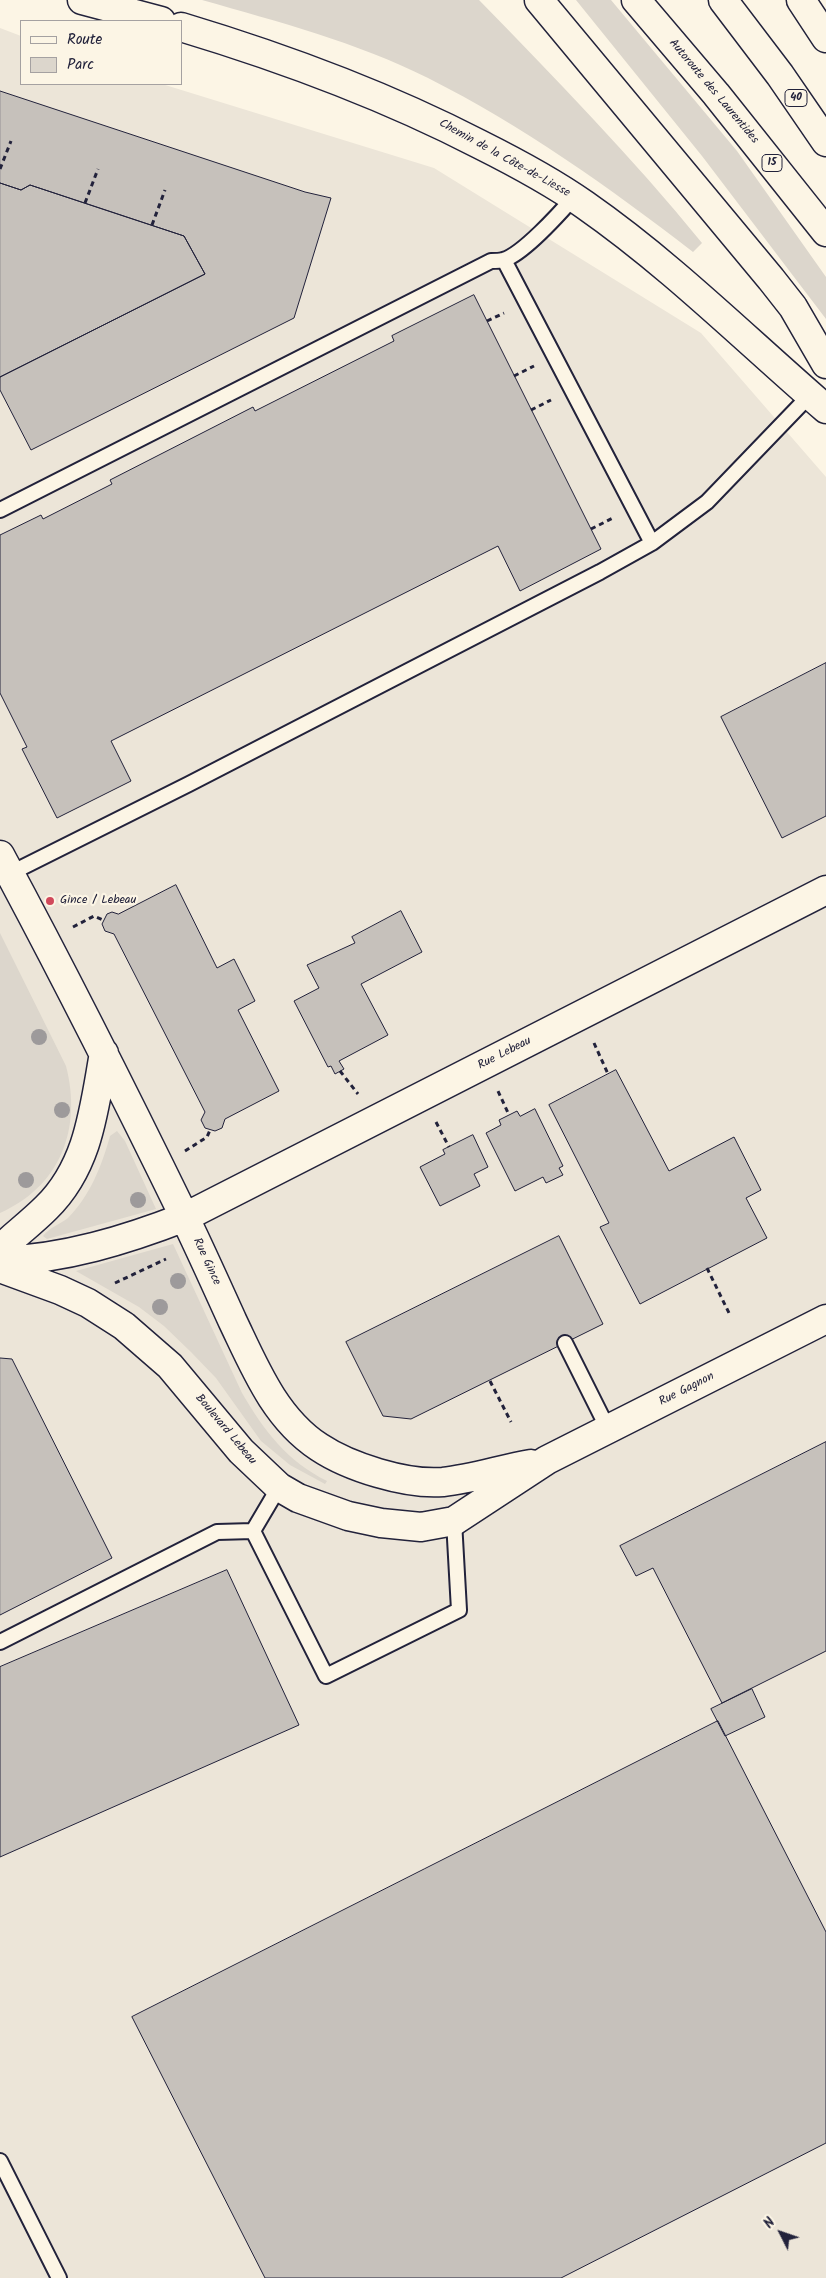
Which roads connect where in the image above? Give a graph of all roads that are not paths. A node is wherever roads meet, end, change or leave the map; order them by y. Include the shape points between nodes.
1 (82, 0) edge
2 (529, 0) edge
3 (539, 0) edge
4 (636, 0) edge
5 (723, 0) edge
6 (802, 0) edge
7 (157, 20) edge
8 (182, 27) edge
9 (560, 28) junction
10 (826, 38) edge
11 (826, 142) edge
12 (574, 197) junction
13 (826, 232) edge
14 (504, 260) junction
15 (826, 364) edge
16 (818, 402) edge
17 (0, 510) edge
18 (652, 543) junction
19 (3, 875) edge
20 (826, 890) edge
21 (104, 1053) junction
22 (185, 1217) junction
23 (0, 1249) edge
24 (0, 1261) edge
25 (0, 1268) edge
26 (826, 1319) edge
27 (565, 1343) dead end
28 (608, 1429) junction
29 (547, 1460) junction
30 (279, 1487) junction
31 (454, 1520) junction
32 (253, 1531) junction
33 (0, 1642) edge
34 (0, 2161) edge
35 (59, 2278) edge

1 - 7 main road
2 - 9 main road
3 - 9 main road
4 - 13 main road, Autoroute des Laurentides / 15
5 - 11 main road, 40
6 - 10 main road
8 - 12 main road, Chemin de la Côte-de-Liesse via 306,68 415,112 508,158
9 - 15 main road via 793,307
12 - 14 lane via 555,218
12 - 16 main road, Chemin de la Côte-de-Liesse via 652,256
14 - 17 lane via 491,261
14 - 18 lane
16 - 18 lane via 708,502
18 - 19 lane via 268,744
19 - 21 main road, Rue Gince via 52,929
20 - 22 main road, Rue Lebeau
21 - 22 main road, Rue Gince
21 - 23 main road via 93,1117 85,1147 74,1170 46,1208
22 - 24 main road via 79,1250
22 - 29 main road, Rue Gince via 268,1392 298,1430 318,1446 369,1471 442,1482
25 - 30 main road, Boulevard Lebeau via 79,1299 124,1326 170,1366 241,1451
26 - 28 main road, Rue Gagnon
27 - 28 lane
28 - 29 main road, Rue Gagnon
29 - 31 main road, Boulevard Lebeau
30 - 31 main road, Boulevard Lebeau via 321,1507 381,1524 421,1527
30 - 32 lane
31 - 32 lane via 459,1610 326,1676
32 - 33 lane via 217,1532
34 - 35 lane

